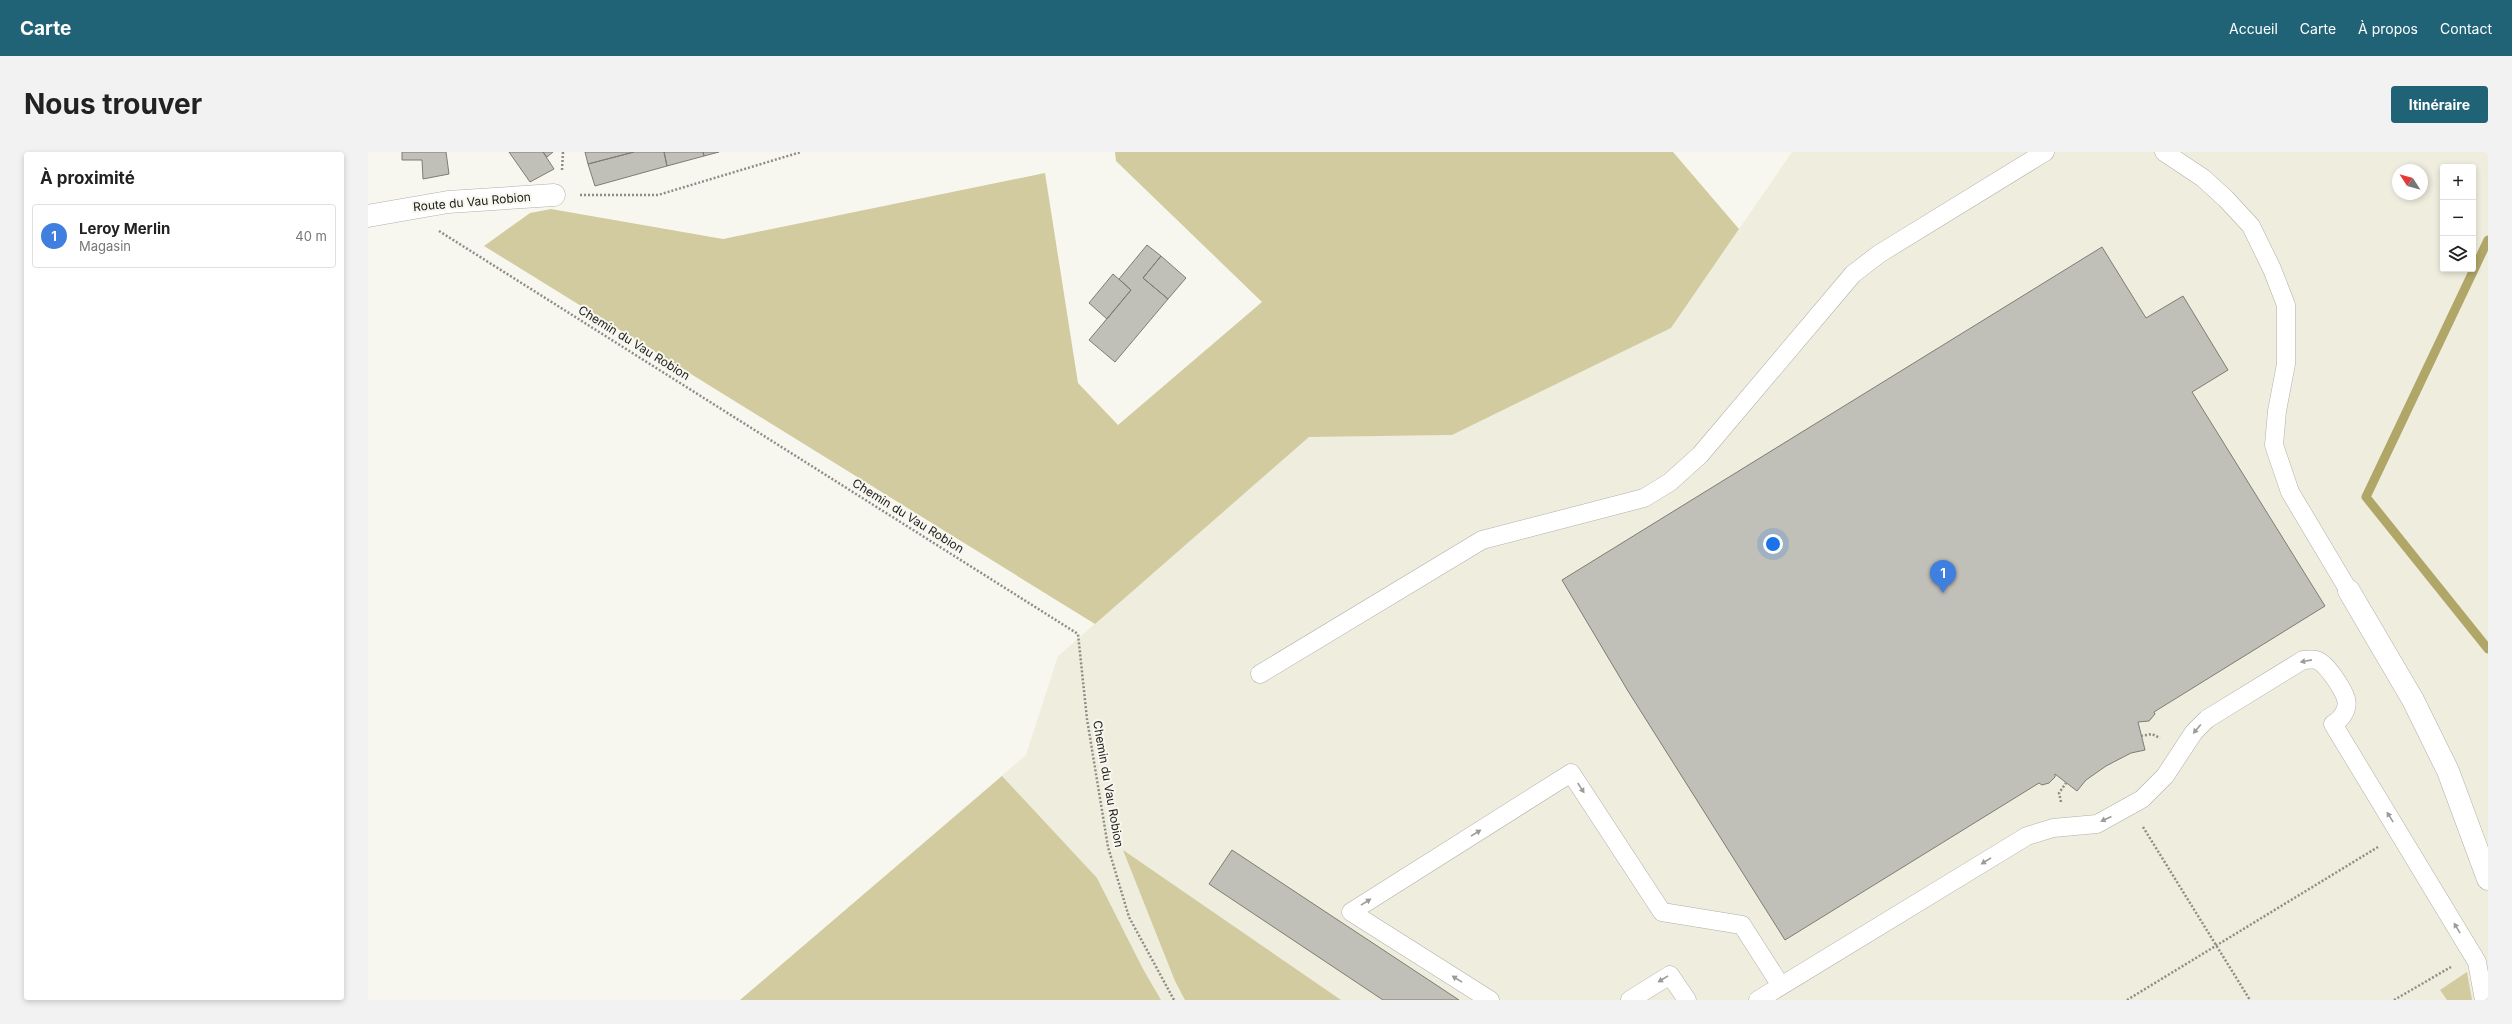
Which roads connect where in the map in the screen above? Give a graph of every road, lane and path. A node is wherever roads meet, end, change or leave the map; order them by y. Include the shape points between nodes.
1 (801, 152) edge
2 (2045, 152) edge
3 (2164, 152) edge
4 (554, 195) joint
5 (404, 209) junction
6 (368, 216) edge
7 (2350, 591) joint
8 (1260, 674) dead end
9 (2141, 736) dead end
10 (2159, 744) dead end
11 (2066, 783) dead end
12 (2062, 806) dead end
13 (2130, 806) junction
14 (2400, 834) junction
15 (2488, 879) edge
16 (2216, 945) junction
17 (2473, 954) junction
18 (1781, 986) junction
19 (1174, 1000) edge
20 (1490, 1000) edge
21 (1630, 1000) edge
22 (1687, 1000) edge
23 (1758, 1000) edge
24 (2127, 1000) edge
25 (2250, 1000) edge
26 (2394, 1000) edge
27 (2484, 1000) edge

1 - 4 path via 658,195
2 - 8 lane via 1879,254 1853,274 1700,455 1670,482 1644,498 1482,540
3 - 7 lane via 2203,178 2226,199 2251,226 2272,268 2286,305 2286,364 2274,445 2290,492
4 - 5 street, Route du Vau Robion via 448,202
5 - 6 street, Route du Vau Robion
5 - 19 path, Chemin du Vau Robion via 1078,634 1087,719 1108,846 1129,917
7 - 15 street via 2413,700 2448,771
9 - 10 path via 2152,734 2162,739
11 - 12 path via 2059,793
14 -> 13 lane via 2333,724 2341,720 2346,699 2326,666 2317,660 2303,660 2206,719 2194,732 2165,776 2142,799
13 - 16 path
13 -> 18 lane via 2097,824 2053,828 2027,836
14 - 16 path
17 -> 14 lane
16 - 24 path
16 - 25 path
17 - 26 path
17 - 27 lane via 2477,962
20 -> 18 lane via 1351,912 1571,773 1662,912 1742,925
18 - 23 lane
22 -> 21 lane via 1670,975

